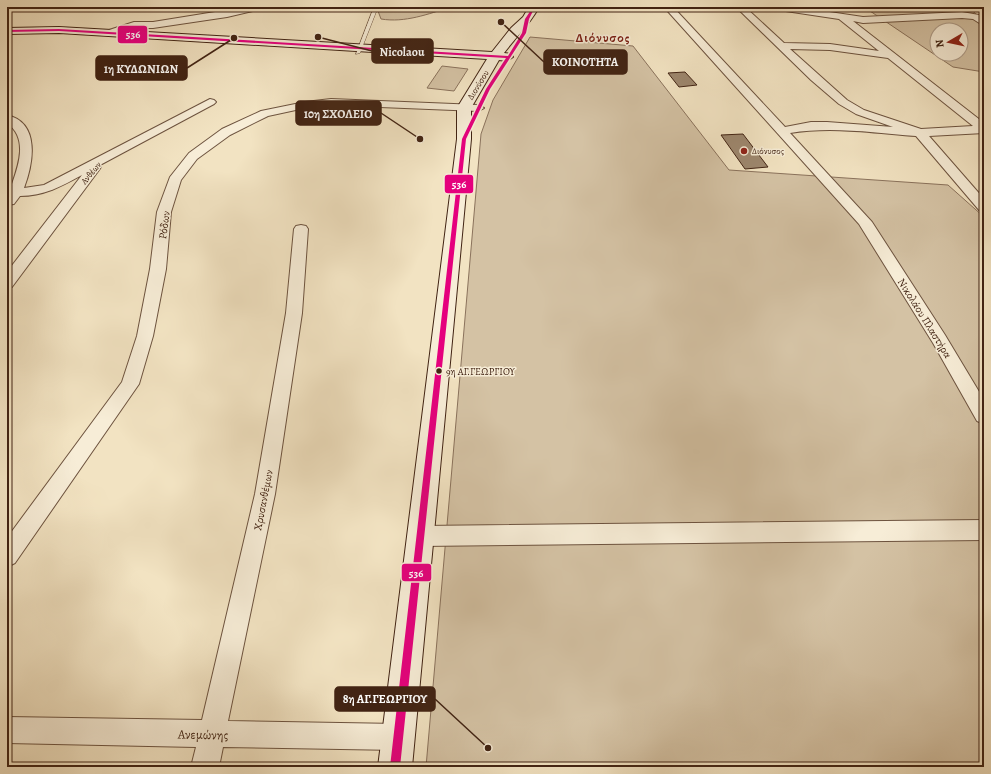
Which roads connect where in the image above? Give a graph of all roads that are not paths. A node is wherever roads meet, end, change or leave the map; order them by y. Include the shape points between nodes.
1 (258, 7) edge
2 (376, 7) edge
3 (534, 7) edge
4 (668, 7) edge
5 (740, 7) edge
6 (780, 7) edge
7 (830, 7) edge
8 (843, 18) junction
9 (984, 23) edge
10 (153, 25) junction
11 (7, 31) edge
12 (109, 32) junction
13 (140, 35) junction
14 (781, 46) junction
15 (360, 50) junction
16 (894, 56) junction
17 (501, 59) junction
18 (210, 102) dead end
19 (471, 108) junction
20 (7, 118) edge
21 (984, 129) edge
22 (783, 132) junction
23 (920, 133) junction
24 (99, 161) junction
25 (12, 192) edge
26 (7, 204) edge
27 (984, 207) edge
28 (301, 229) dead end
29 (7, 284) edge
30 (984, 416) edge
31 (984, 530) edge
32 (421, 536) junction
33 (7, 556) edge
34 (7, 730) edge
35 (212, 735) junction
36 (398, 737) junction
37 (205, 767) edge
38 (395, 767) edge

1 - 10 street
2 - 15 lane
3 - 17 main road, Διονύσου via 527,19 524,33
4 - 22 street, Νικολάου Πλαστήρα
5 - 14 street
6 - 8 street
7 - 8 street
8 - 9 street via 863,20 962,15 976,17
8 - 16 street
10 - 12 street via 134,25
10 - 13 street
11 - 12 main road
12 - 13 main road
13 - 15 main road via 174,37 187,42
14 - 16 street via 830,46
14 - 23 street via 848,105 860,112
15 - 17 main road
16 - 21 street
17 - 19 main road, Διονύσου
18 - 24 street, Ανθέων
19 - 32 main road, Διονύσου via 464,139
19 - 33 street, Ρόδων via 331,102 305,105 265,114 226,132 193,156 175,180 164,212 158,269 145,336 130,384
20 - 25 street via 17,125 27,143 25,162
21 - 23 street
22 - 23 street via 811,126 827,126
22 - 30 street, Νικολάου Πλαστήρα via 865,222
23 - 27 street
24 - 25 street via 48,188 31,192
24 - 29 street, Ανθέων
25 - 26 street
28 - 35 street, Χρυσανθέμων via 294,313 265,494
31 - 32 street
32 - 36 main road, Διονύσου
34 - 35 street, Ανεμώνης
35 - 36 street, Ανεμώνης
35 - 37 street, Χρυσανθέμων
36 - 38 main road, Διονύσου

